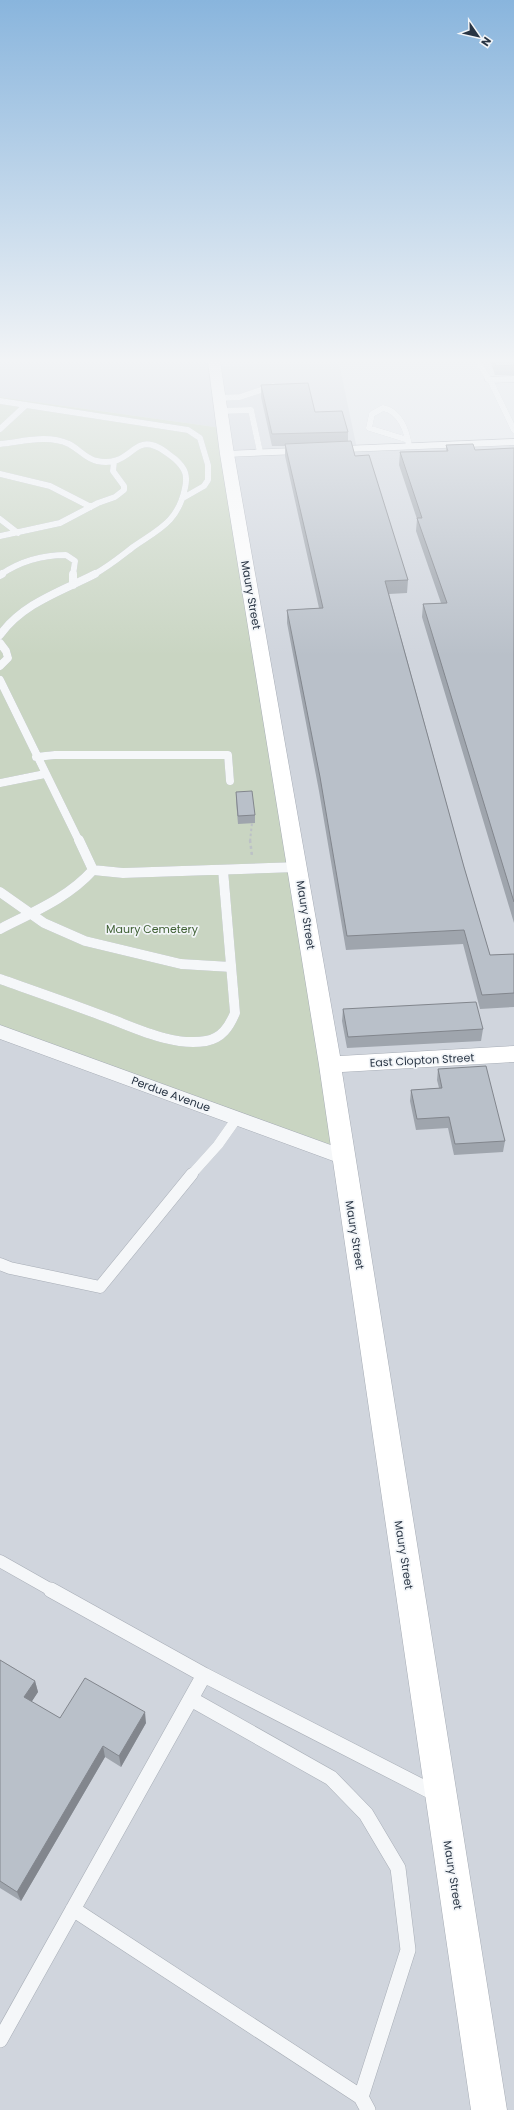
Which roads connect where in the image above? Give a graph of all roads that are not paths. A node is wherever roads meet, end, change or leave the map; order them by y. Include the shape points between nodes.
1 (90, 459) edge
2 (119, 459) edge
3 (173, 459) edge
4 (206, 459) edge
5 (228, 459) edge
6 (114, 462) junction
7 (0, 474) edge
8 (183, 498) junction
9 (91, 507) junction
10 (0, 519) edge
11 (18, 533) junction
12 (0, 536) edge
13 (0, 575) edge
14 (73, 585) junction
15 (0, 635) edge
16 (0, 643) edge
17 (0, 666) edge
18 (0, 680) edge
19 (36, 757) junction
20 (45, 774) junction
21 (230, 781) dead end
22 (0, 783) edge
23 (298, 867) junction
24 (92, 870) junction
25 (223, 870) junction
26 (0, 892) edge
27 (30, 913) junction
28 (0, 929) edge
29 (231, 967) junction
30 (0, 979) edge
31 (0, 1032) edge
32 (514, 1054) edge
33 (330, 1065) junction
34 (237, 1118) junction
35 (343, 1156) junction
36 (0, 1264) edge
37 (0, 1561) edge
38 (204, 1676) junction
39 (191, 1699) junction
40 (441, 1797) junction
41 (73, 1909) junction
42 (0, 2040) edge
43 (365, 2104) edge
44 (489, 2110) edge

1 - 6 lane
2 - 6 lane
3 - 8 lane via 186,470
4 - 8 lane via 209,475 204,486
5 - 23 street, Maury Street
6 - 9 lane via 113,471 124,486 124,490 115,497
7 - 9 lane via 50,486
8 - 14 lane via 177,514 163,529 103,570
9 - 11 lane via 60,522
10 - 11 lane
11 - 12 lane
13 - 14 lane via 8,569 45,557 66,555 75,561
14 - 15 lane via 24,610 7,624
16 - 17 lane via 8,658
18 - 19 lane
19 - 20 lane
19 - 21 lane via 228,755
20 - 22 lane
20 - 24 lane
23 - 25 lane
23 - 33 street, Maury Street
24 - 25 lane via 122,873
24 - 27 lane via 84,881 70,892
25 - 29 lane
26 - 27 lane
27 - 28 lane
27 - 29 lane via 44,924 85,941 181,964
29 - 30 lane via 235,1013 231,1024 213,1039 200,1043 164,1037
31 - 34 street, Perdue Avenue
32 - 33 street, East Clopton Street
33 - 35 street, Maury Street
34 - 35 street, Perdue Avenue
34 - 36 lane via 218,1145 177,1190 100,1287
35 - 40 street, Maury Street
37 - 38 lane
38 - 39 lane
38 - 40 lane
39 - 41 lane
39 - 43 lane via 331,1778 366,1814 398,1868 408,1950
40 - 44 street, Maury Street
41 - 42 lane
41 - 43 lane

